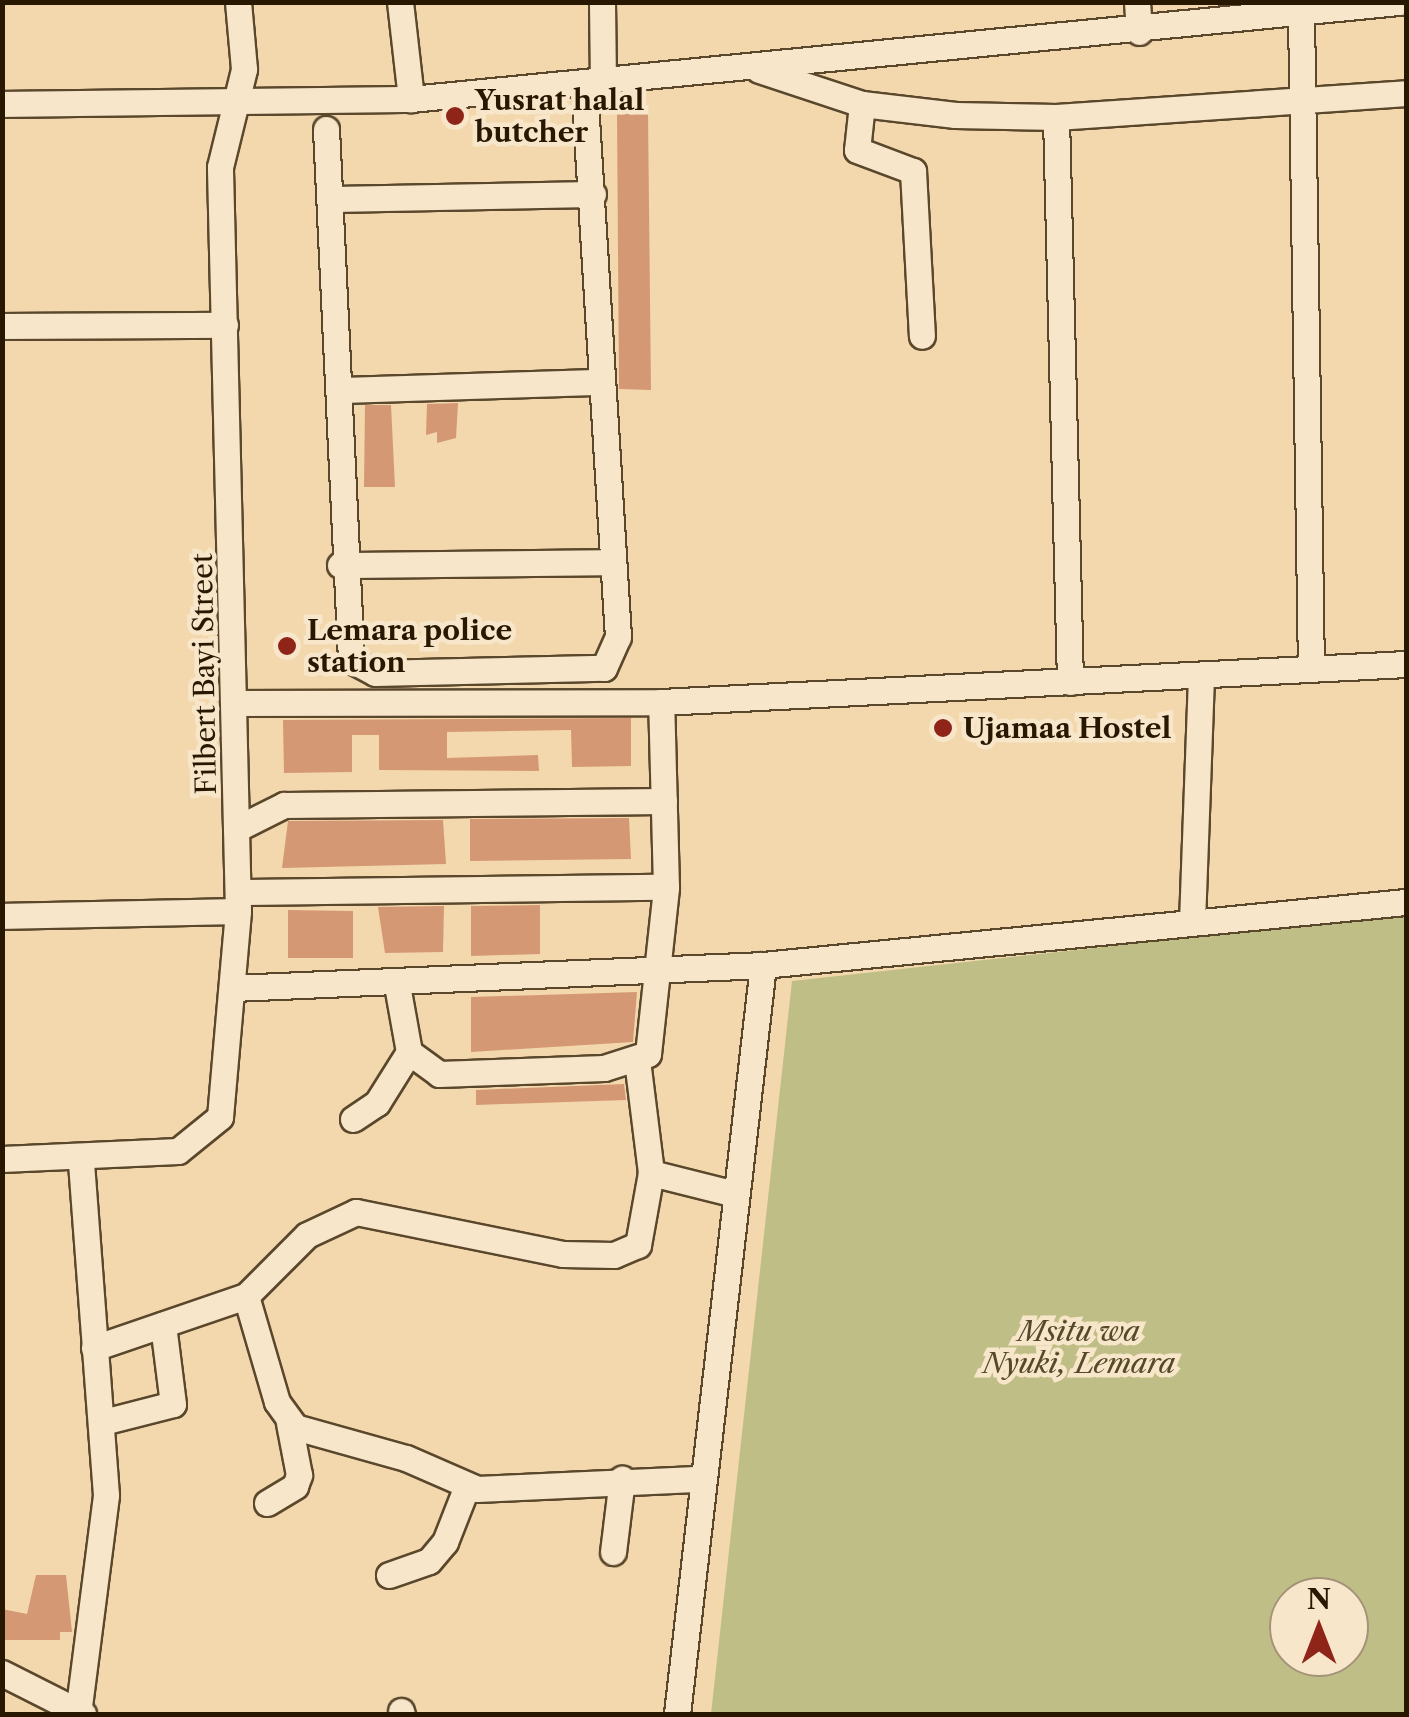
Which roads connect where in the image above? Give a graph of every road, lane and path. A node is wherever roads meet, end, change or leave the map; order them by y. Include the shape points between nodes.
1 (238, 2) edge
2 (400, 2) edge
3 (602, 2) edge
4 (1138, 2) edge
5 (1399, 2) edge
6 (1302, 13) junction
7 (1139, 32) junction
8 (752, 68) junction
9 (593, 85) junction
10 (1406, 93) edge
11 (1300, 99) junction
12 (240, 100) junction
13 (411, 100) junction
14 (2, 104) edge
15 (862, 104) junction
16 (1056, 117) junction
17 (326, 129) dead end
18 (593, 194) junction
19 (333, 199) junction
20 (225, 325) junction
21 (2, 326) edge
22 (922, 336) dead end
23 (598, 382) junction
24 (339, 390) junction
25 (613, 562) junction
26 (340, 565) junction
27 (1406, 664) edge
28 (1310, 668) junction
29 (1201, 675) junction
30 (1070, 682) junction
31 (661, 702) junction
32 (235, 703) junction
33 (664, 801) junction
34 (236, 828) junction
35 (666, 887) junction
36 (238, 902) junction
37 (1406, 902) edge
38 (2, 916) edge
39 (1192, 922) junction
40 (762, 965) junction
41 (660, 971) junction
42 (397, 985) junction
43 (233, 988) junction
44 (409, 1052) junction
45 (637, 1060) junction
46 (352, 1119) dead end
47 (2, 1158) edge
48 (81, 1159) junction
49 (651, 1172) junction
50 (735, 1194) junction
51 (246, 1296) junction
52 (163, 1326) junction
53 (94, 1348) junction
54 (103, 1422) junction
55 (289, 1422) junction
56 (622, 1479) junction
57 (701, 1479) junction
58 (467, 1486) junction
59 (267, 1503) dead end
60 (613, 1552) dead end
61 (389, 1575) dead end
62 (2, 1672) edge
63 (81, 1714) edge
64 (678, 1714) edge

1 - 12 street, Filbert Bayi Street
2 - 13 street
3 - 9 street
4 - 7 street
5 - 6 street
6 - 7 street
6 - 11 street
7 - 8 street
8 - 9 street
8 - 15 street
9 - 13 street
9 - 18 street
10 - 11 street
11 - 16 street
11 - 28 street
12 - 13 street
12 - 14 street
12 - 20 street, Filbert Bayi Street via 220,168
15 - 16 street
15 - 22 street via 857,150 912,171
16 - 30 street
17 - 19 street
18 - 19 street
18 - 23 street
19 - 24 street
20 - 21 street
20 - 32 street, Filbert Bayi Street
23 - 24 street
23 - 25 street
24 - 26 street
25 - 26 street
25 - 26 street via 618,637 604,668 394,672 358,670 350,660
27 - 28 street
28 - 29 street
29 - 30 street
29 - 39 street
30 - 31 street
31 - 32 street
31 - 33 street
32 - 34 street, Filbert Bayi Street
33 - 34 street via 284,805
33 - 35 street
34 - 36 street, Filbert Bayi Street
35 - 36 street
35 - 41 street
36 - 38 street
36 - 43 street, Filbert Bayi Street
37 - 39 street
39 - 40 street
40 - 41 street
40 - 50 street
41 - 42 street
41 - 45 street via 653,1042
42 - 43 street
42 - 44 street
43 - 48 street, Filbert Bayi Street via 222,1106 208,1133 178,1151
44 - 45 street via 439,1074 463,1076
44 - 46 street via 376,1102
45 - 49 street
47 - 48 street, Filbert Bayi Street
48 - 53 street
49 - 50 street
49 - 51 street via 638,1244 614,1256 562,1254 356,1212 307,1235
50 - 57 street
51 - 52 street
51 - 55 street
52 - 53 street
52 - 54 street via 173,1404
53 - 54 street
54 - 63 street via 106,1496
55 - 58 street via 406,1458
55 - 59 street via 299,1475 295,1486
56 - 57 street
56 - 58 street via 509,1491
56 - 60 street
57 - 64 street
58 - 61 street via 445,1542 429,1561
62 - 63 street

